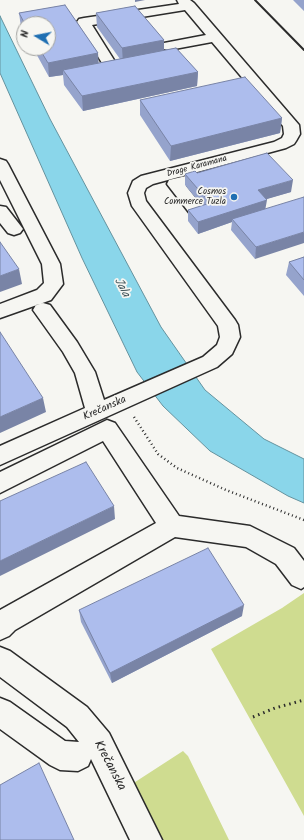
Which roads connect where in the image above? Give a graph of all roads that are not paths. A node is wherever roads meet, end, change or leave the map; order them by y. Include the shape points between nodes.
1 (186, 3) edge
2 (215, 37) junction
3 (169, 46) dead end
4 (107, 60) edge
5 (280, 145) junction
6 (0, 164) edge
7 (197, 211) edge
8 (0, 212) edge
9 (14, 229) dead end
10 (43, 310) dead end
11 (0, 311) edge
12 (210, 362) joint
13 (97, 412) junction
14 (0, 456) edge
15 (0, 482) edge
16 (172, 526) junction
17 (301, 577) dead end
18 (2, 621) edge
19 (0, 660) edge
20 (0, 712) edge
21 (78, 756) dead end
22 (146, 840) edge

1 - 2 street
1 - 4 street via 84,22
2 - 3 street
2 - 5 street via 291,125 292,134
5 - 7 street via 284,154 175,184
5 - 12 street, Drage Karamana via 147,180 136,192 138,202 228,325 230,337 225,348
6 - 11 street via 51,264 54,284 44,295
8 - 9 street
10 - 13 street via 85,372
12 - 13 street, Krečanska
13 - 14 street, Krečanska
15 - 16 street via 107,429
16 - 17 street via 250,537 285,556
16 - 18 street
19 - 22 street, Krečanska via 77,717 99,743
20 - 21 street via 60,755

